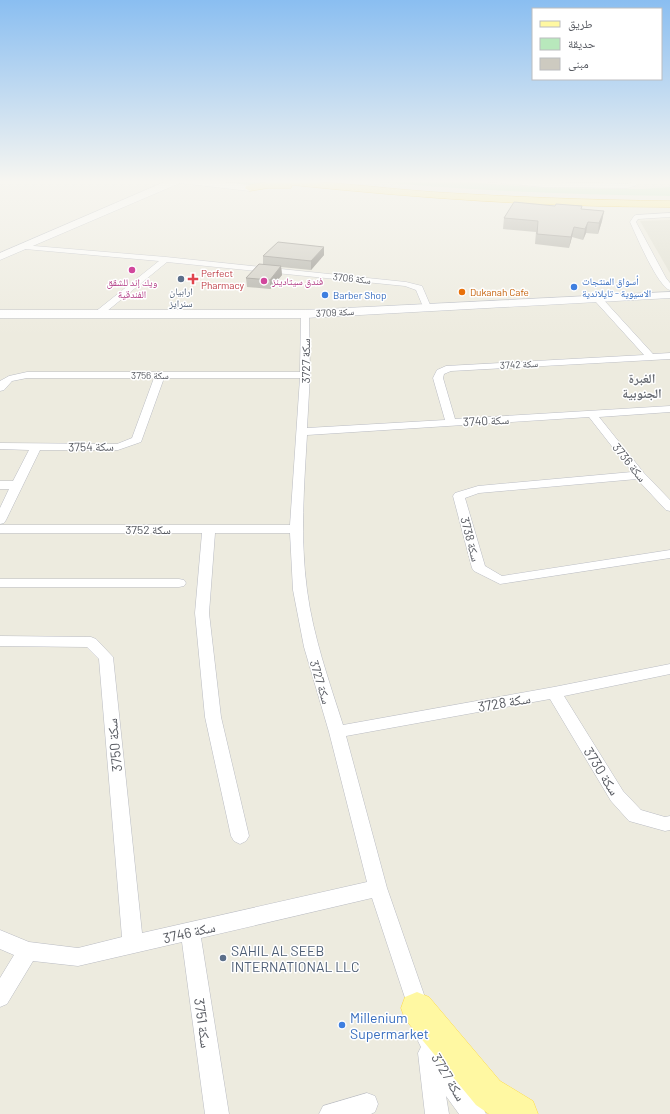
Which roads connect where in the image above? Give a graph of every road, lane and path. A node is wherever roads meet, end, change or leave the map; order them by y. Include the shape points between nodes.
1 (57, 232) edge
2 (639, 232) edge
3 (25, 247) junction
4 (0, 257) edge
5 (166, 259) junction
6 (670, 288) edge
7 (670, 295) edge
8 (598, 299) junction
9 (427, 307) junction
10 (0, 314) edge
11 (98, 314) junction
12 (305, 314) junction
13 (670, 356) edge
14 (651, 357) junction
15 (160, 375) junction
16 (306, 375) junction
17 (0, 388) edge
18 (670, 409) edge
19 (592, 414) junction
20 (451, 422) junction
21 (302, 432) junction
22 (0, 446) edge
23 (36, 446) junction
24 (640, 476) junction
25 (0, 485) edge
26 (17, 485) junction
27 (670, 507) edge
28 (2, 526) edge
29 (209, 529) junction
30 (296, 529) junction
31 (0, 541) edge
32 (670, 554) edge
33 (0, 583) edge
34 (179, 583) dead end
35 (0, 641) edge
36 (670, 669) edge
37 (554, 693) junction
38 (336, 732) junction
39 (670, 823) edge
40 (240, 836) dead end
41 (378, 888) junction
42 (190, 931) junction
43 (0, 939) edge
44 (133, 944) junction
45 (28, 951) junction
46 (0, 997) edge
47 (422, 1023) junction
48 (367, 1104) dead end
49 (217, 1114) edge
50 (331, 1114) edge
51 (437, 1114) edge
52 (474, 1114) edge
53 (520, 1114) edge

1 - 3 street
2 - 6 street via 662,279
3 - 4 street
3 - 5 street, سكة 3706
5 - 9 street, سكة 3706 via 406,284 419,288
5 - 11 street
7 - 8 street, سكة 3709
8 - 9 street, سكة 3709
8 - 14 street
9 - 12 street, سكة 3709
10 - 11 street, سكة 3709
11 - 12 street, سكة 3709
12 - 16 street, سكة 3727
13 - 14 street, سكة 3742
14 - 20 street, سكة 3742 via 449,368 440,372 438,378
15 - 16 street, سكة 3756
15 - 17 street, سكة 3756 via 27,375 12,377 3,382
15 - 23 street, سكة 3754 via 137,440 118,447
16 - 21 street, سكة 3727
18 - 19 street, سكة 3740
19 - 20 street, سكة 3740
19 - 24 street, سكة 3736
20 - 21 street, سكة 3740
21 - 30 street, سكة 3727
22 - 23 street, سكة 3754
23 - 26 street
24 - 27 street, سكة 3736
24 - 32 street, سكة 3738 via 478,490 459,496 479,568 500,580
25 - 26 street
26 - 28 street
28 - 29 street, سكة 3752
28 - 31 street
29 - 30 street, سكة 3752
29 - 40 street via 202,612 213,717
30 - 38 street, سكة 3727 via 300,590 311,647
33 - 34 street
35 - 44 street, سكة 3750 via 91,642 106,657
36 - 37 street, سكة 3728
37 - 38 street, سكة 3728
37 - 39 street, سكة 3730 via 617,796 635,816
38 - 41 street, سكة 3727
41 - 42 street, سكة 3746
41 - 47 street, سكة 3727
42 - 44 street, سكة 3746
42 - 49 street, سكة 3751
43 - 45 street, سكة 3746
44 - 45 street, سكة 3746 via 78,957
45 - 46 street
47 - 51 street, سكة 3727
47 - 52 street, سكة 3727 via 442,1070
47 - 53 main road via 488,1093
48 - 50 street

